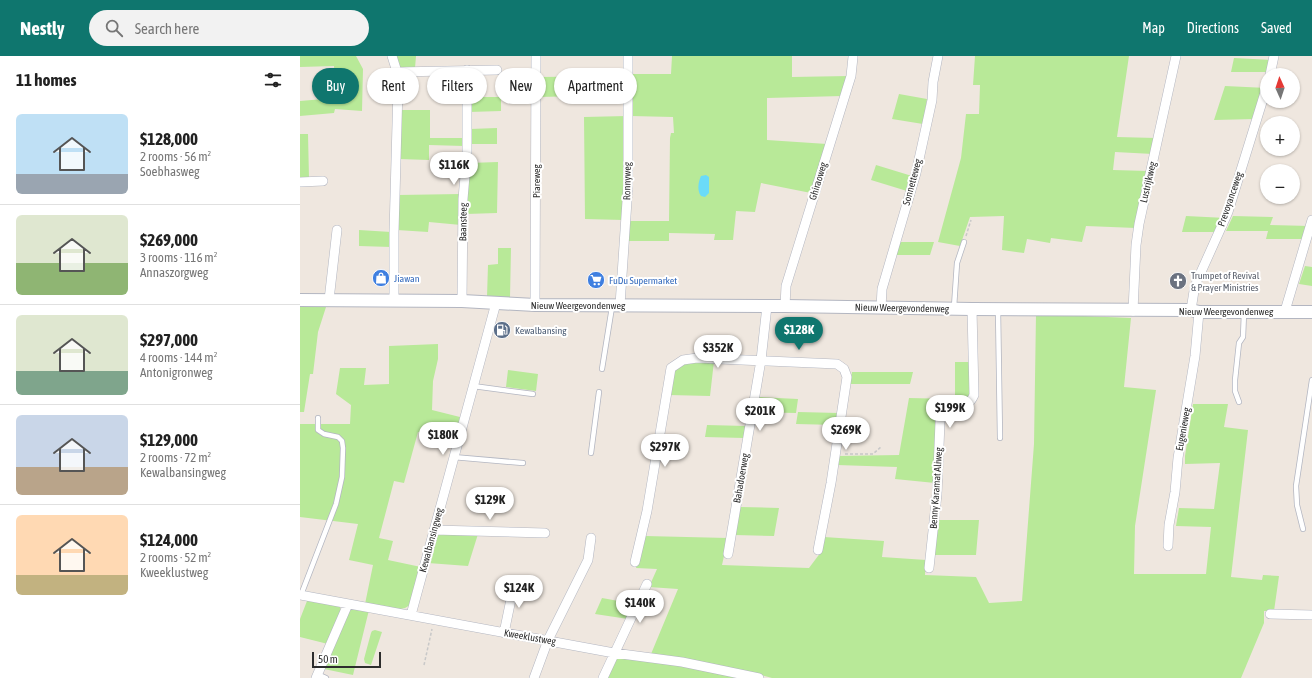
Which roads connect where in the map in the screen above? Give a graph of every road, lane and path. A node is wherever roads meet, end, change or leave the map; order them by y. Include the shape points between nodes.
1 (392, 56) edge
2 (536, 56) edge
3 (628, 56) edge
4 (853, 56) edge
5 (938, 56) edge
6 (1176, 56) edge
7 (1274, 56) edge
8 (396, 68) edge
9 (1271, 68) edge
10 (398, 104) edge
11 (467, 104) edge
12 (1260, 108) edge
13 (324, 181) dead end
14 (300, 182) edge
15 (971, 220) dead end
16 (1312, 220) edge
17 (337, 230) dead end
18 (964, 242) joint
19 (300, 300) edge
20 (328, 300) junction
21 (394, 301) junction
22 (462, 301) junction
23 (496, 303) junction
24 (535, 305) junction
25 (616, 305) junction
26 (768, 306) junction
27 (785, 306) junction
28 (881, 308) junction
29 (954, 309) junction
30 (972, 309) junction
31 (998, 309) junction
32 (1133, 311) junction
33 (1195, 311) junction
34 (1244, 311) junction
35 (1285, 311) junction
36 (1312, 312) edge
37 (761, 360) junction
38 (602, 369) dead end
39 (1312, 380) edge
40 (473, 386) junction
41 (599, 392) dead end
42 (533, 394) dead end
43 (1239, 402) dead end
44 (318, 418) dead end
45 (1000, 438) dead end
46 (882, 446) dead end
47 (591, 453) dead end
48 (835, 454) junction
49 (453, 457) junction
50 (523, 463) dead end
51 (434, 530) junction
52 (1303, 530) dead end
53 (545, 533) dead end
54 (591, 538) dead end
55 (1168, 546) dead end
56 (818, 550) dead end
57 (728, 554) dead end
58 (635, 562) dead end
59 (929, 568) dead end
60 (515, 580) dead end
61 (647, 584) dead end
62 (300, 595) edge
63 (348, 604) junction
64 (1270, 614) dead end
65 (411, 615) junction
66 (1312, 615) edge
67 (434, 620) junction
68 (504, 633) junction
69 (548, 640) junction
70 (614, 653) junction
71 (424, 665) dead end
72 (316, 676) edge
73 (326, 678) edge
74 (534, 678) edge
75 (603, 678) edge
76 (759, 678) edge

1 - 8 street
2 - 24 street, Piareweg
3 - 25 street, Ronnyweg via 628,186
4 - 27 street, Ghiraoweg via 852,76 786,286
5 - 28 street, Sonnetteweg via 932,100 916,173 882,288
6 - 32 street, Lustrijkweg via 1139,224
7 - 9 street
10 - 21 street
11 - 22 street, Baansteeg
12 - 33 street, Prevoyanceweg via 1230,207 1195,286
13 - 14 street
15 - 18 path
16 - 35 street
17 - 20 street
18 - 29 lane via 957,263
19 - 20 street, Nieuw Weergevondenweg
20 - 21 street, Nieuw Weergevondenweg
21 - 22 street, Nieuw Weergevondenweg
22 - 23 street, Nieuw Weergevondenweg
23 - 24 street, Nieuw Weergevondenweg
23 - 40 street, Kewalbansingweg
24 - 25 street, Nieuw Weergevondenweg
25 - 26 street, Nieuw Weergevondenweg
25 - 38 lane
26 - 27 street, Nieuw Weergevondenweg
26 - 37 street, Bahadoerweg
27 - 28 street, Nieuw Weergevondenweg
28 - 29 street, Nieuw Weergevondenweg
29 - 30 street, Nieuw Weergevondenweg
30 - 31 street, Nieuw Weergevondenweg
30 - 59 street, Benny Karamat Aliweg via 974,395 971,402 966,405 946,410 940,422 937,494
31 - 32 street, Nieuw Weergevondenweg
31 - 45 lane
32 - 33 street, Nieuw Weergevondenweg
33 - 34 street, Nieuw Weergevondenweg
33 - 55 street, Eugenieweg via 1195,356 1178,458
34 - 35 street, Nieuw Weergevondenweg
34 - 43 lane via 1243,337 1239,343 1235,380
35 - 36 street, Nieuw Weergevondenweg
37 - 48 street via 837,364 844,369 847,377
37 - 57 street, Bahadoerweg
37 - 58 street via 697,358 683,360 671,368 647,511
39 - 52 lane via 1296,486
40 - 42 lane
40 - 49 street, Kewalbansingweg
41 - 47 lane
44 - 62 lane via 318,430 342,441 342,477 336,504
46 - 48 path via 873,454
48 - 56 street
49 - 50 lane
49 - 51 street, Kewalbansingweg
51 - 53 street
51 - 65 street, Kewalbansingweg
54 - 69 street via 588,560
60 - 68 street
61 - 70 street
62 - 63 street, Kweeklustweg
63 - 65 street, Kweeklustweg
63 - 72 street
64 - 66 street
65 - 67 street, Kweeklustweg
67 - 68 street, Kweeklustweg
67 - 71 path
68 - 69 street, Kweeklustweg
69 - 70 street, Kweeklustweg
69 - 74 street
70 - 75 street
70 - 76 street, Kweeklustweg via 682,662
72 - 73 lane

